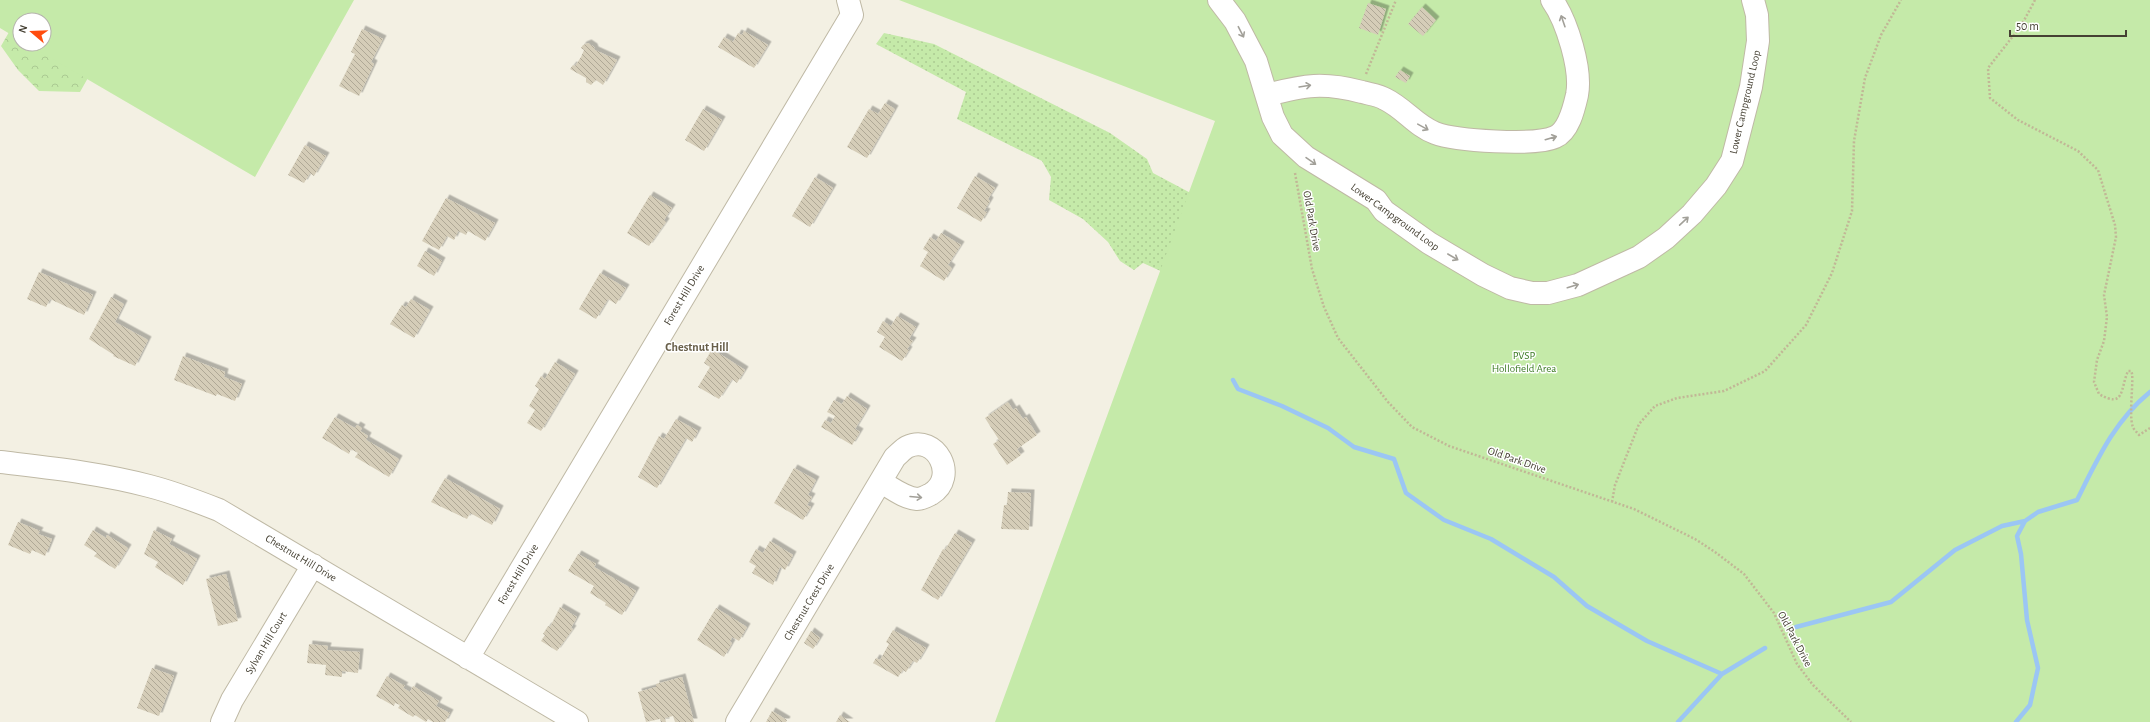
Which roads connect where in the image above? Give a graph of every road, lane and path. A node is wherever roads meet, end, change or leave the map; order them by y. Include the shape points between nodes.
1 (1218, 0) edge
2 (1396, 0) edge
3 (1552, 0) edge
4 (1753, 0) edge
5 (1901, 0) edge
6 (2035, 0) edge
7 (850, 8) edge
8 (1359, 91) junction
9 (1267, 95) junction
10 (1294, 168) dead end
11 (2150, 428) edge
12 (0, 462) edge
13 (881, 482) junction
14 (1612, 502) junction
15 (313, 565) junction
16 (468, 658) junction
17 (222, 722) edge
18 (577, 722) edge
19 (737, 722) edge
20 (1851, 722) edge

1 -> 9 street via 1235,21 1256,61
2 - 8 path
8 -> 3 street via 1385,98 1419,125 1436,134 1460,139 1518,142 1556,137 1564,130 1572,115 1577,93 1576,63 1559,10
9 -> 4 street, Lower Campground Loop via 1273,117 1282,135 1306,157 1376,200 1384,211 1429,243 1483,275 1510,288 1532,293 1548,293 1578,285 1639,257 1666,238 1692,214 1716,186 1732,161 1751,87 1758,41 1757,15
5 - 14 path via 1880,35 1865,78 1854,141 1852,211 1832,273 1806,325 1765,371 1724,392 1677,398 1655,406 1638,424 1615,485
6 - 11 path via 2021,26 1988,68 1990,98 2018,120 2078,151 2098,170 2115,225 2116,237 2104,295 2107,317 2104,341 2097,360 2094,382 2099,394 2109,400 2116,400 2121,396 2128,371 2131,371 2134,378 2130,395 2133,427 2139,435
7 - 16 street, Forest Hill Drive
9 -> 8 street via 1307,85 1331,85
10 - 14 path, Old Park Drive via 1312,269 1324,307 1338,338 1388,402 1412,427 1449,446
12 - 15 street, Chestnut Hill Drive via 73,471 148,485 187,497 219,510
13 -> 13 street, Chestnut Crest Drive via 905,496 917,499 936,491 943,481 944,470 940,457 931,448 917,444 907,447 895,457
13 - 19 street, Chestnut Crest Drive
14 - 20 path, Old Park Drive via 1634,509 1695,539 1744,574 1774,613 1797,664 1812,685
15 - 16 street, Chestnut Hill Drive
15 - 17 street, Sylvan Hill Court via 232,700
16 - 18 street, Chestnut Hill Drive

